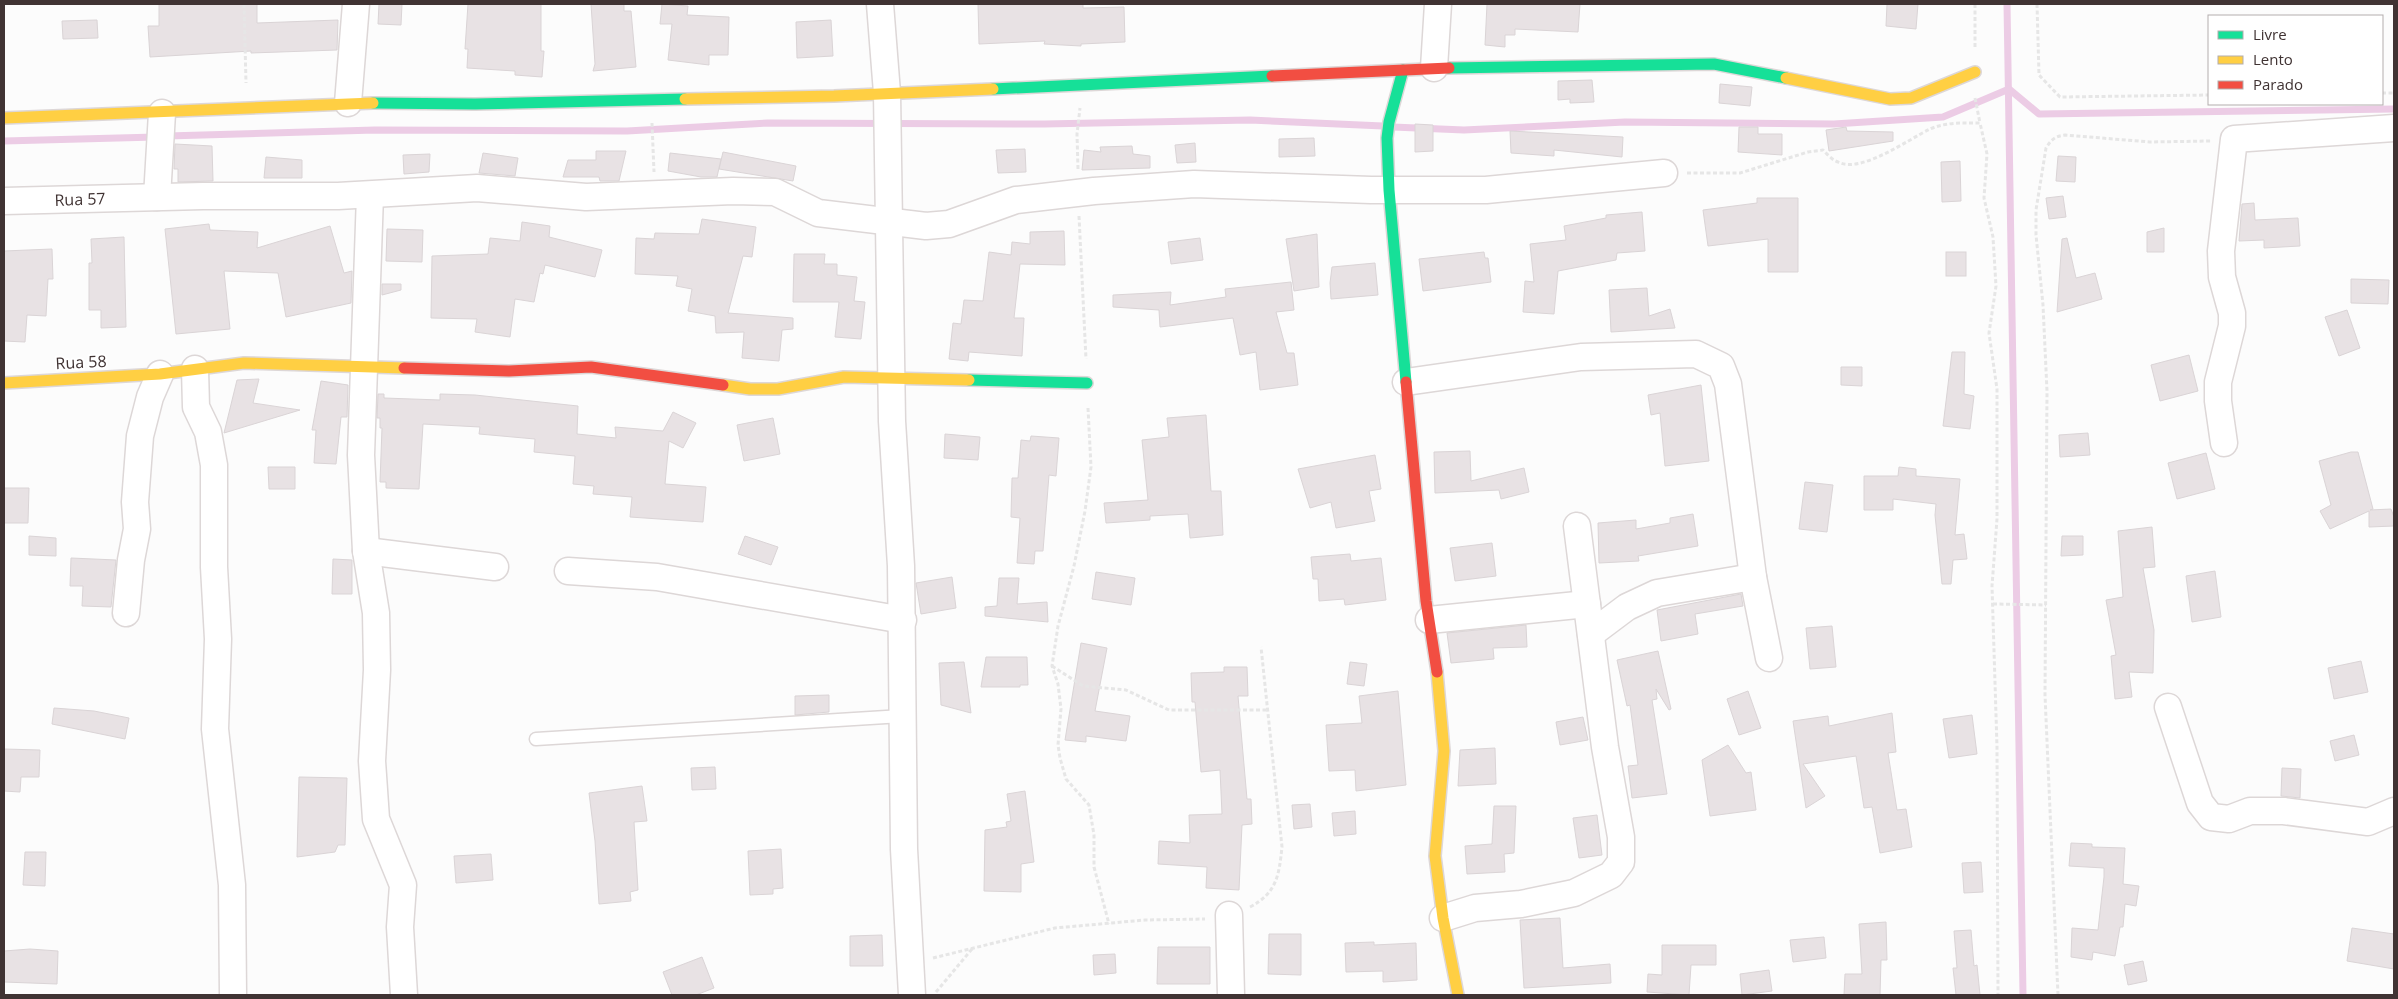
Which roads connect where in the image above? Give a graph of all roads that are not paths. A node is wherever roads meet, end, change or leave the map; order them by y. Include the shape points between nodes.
1 (356, 4) edge
2 (880, 4) edge
3 (1438, 4) edge
4 (1434, 68) junction
5 (1403, 70) junction
6 (1975, 72) road end
7 (348, 103) junction
8 (887, 112) junction
9 (4, 118) edge
10 (2394, 128) edge
11 (161, 130) junction
12 (1664, 173) road end
13 (1389, 190) junction
14 (370, 195) junction
15 (157, 197) junction
16 (4, 201) edge
17 (889, 221) junction
18 (364, 365) junction
19 (195, 369) junction
20 (160, 374) junction
21 (892, 377) junction
22 (4, 382) edge
23 (1406, 382) junction
24 (1087, 383) road end
25 (2224, 443) dead end
26 (1577, 526) dead end
27 (366, 551) junction
28 (495, 567) dead end
29 (568, 571) dead end
30 (1753, 577) junction
31 (1587, 604) junction
32 (126, 614) dead end
33 (903, 620) junction
34 (1429, 620) junction
35 (1591, 634) junction
36 (1769, 658) dead end
37 (2168, 707) dead end
38 (902, 716) junction
39 (536, 739) dead end
40 (2394, 812) edge
41 (1229, 916) road end
42 (1443, 918) junction
43 (233, 995) edge
44 (404, 995) edge
45 (912, 995) edge
46 (1231, 995) edge
47 (1458, 995) edge

1 - 7 street
2 - 8 street
3 - 4 street
4 - 5 street
4 - 6 street via 1714,64 1890,98 1911,98
5 - 8 street
5 - 13 street via 1387,138
7 - 8 street
7 - 11 street via 247,108
8 - 17 street
9 - 11 street
10 - 25 street via 2234,139 2221,258 2222,277 2232,313 2232,326 2218,382
11 - 15 street
12 - 13 street, Rua 57 via 1486,190
13 - 17 street, Rua 57 via 1194,184 1016,200 949,224 926,226
13 - 23 street
14 - 15 street, Rua 57
14 - 17 street, Rua 57 via 477,188 586,197 776,192 818,213
14 - 18 street
15 - 16 street, Rua 57
17 - 21 street
18 - 19 street, Rua 58 via 244,363
18 - 21 street, Rua 58 via 509,371 591,367 750,389 770,389 844,377
18 - 27 street via 361,455
19 - 20 street, Rua 58
19 - 43 street via 196,407 208,432 214,465 218,640 215,729 232,885
20 - 22 street, Rua 58
20 - 32 street via 140,436 136,529
21 - 24 street, Rua 58
21 - 33 street
23 - 30 street via 1582,357 1696,354 1721,366 1728,384
23 - 34 street
26 - 31 street
27 - 28 street
27 - 44 street via 376,613 377,670 372,761 376,819 403,885 400,928
29 - 33 street via 657,577
30 - 35 street via 1657,593 1628,607
30 - 36 street
31 - 34 street
31 - 35 street
33 - 38 street
34 - 42 street via 1444,751 1435,856
35 - 42 street via 1605,747 1622,837 1622,862 1611,875 1574,893 1521,904 1475,908
37 - 40 street via 2200,803 2211,817 2229,819 2250,811 2284,811 2368,822
38 - 39 lane
38 - 45 street via 904,849
41 - 46 street
42 - 47 street

